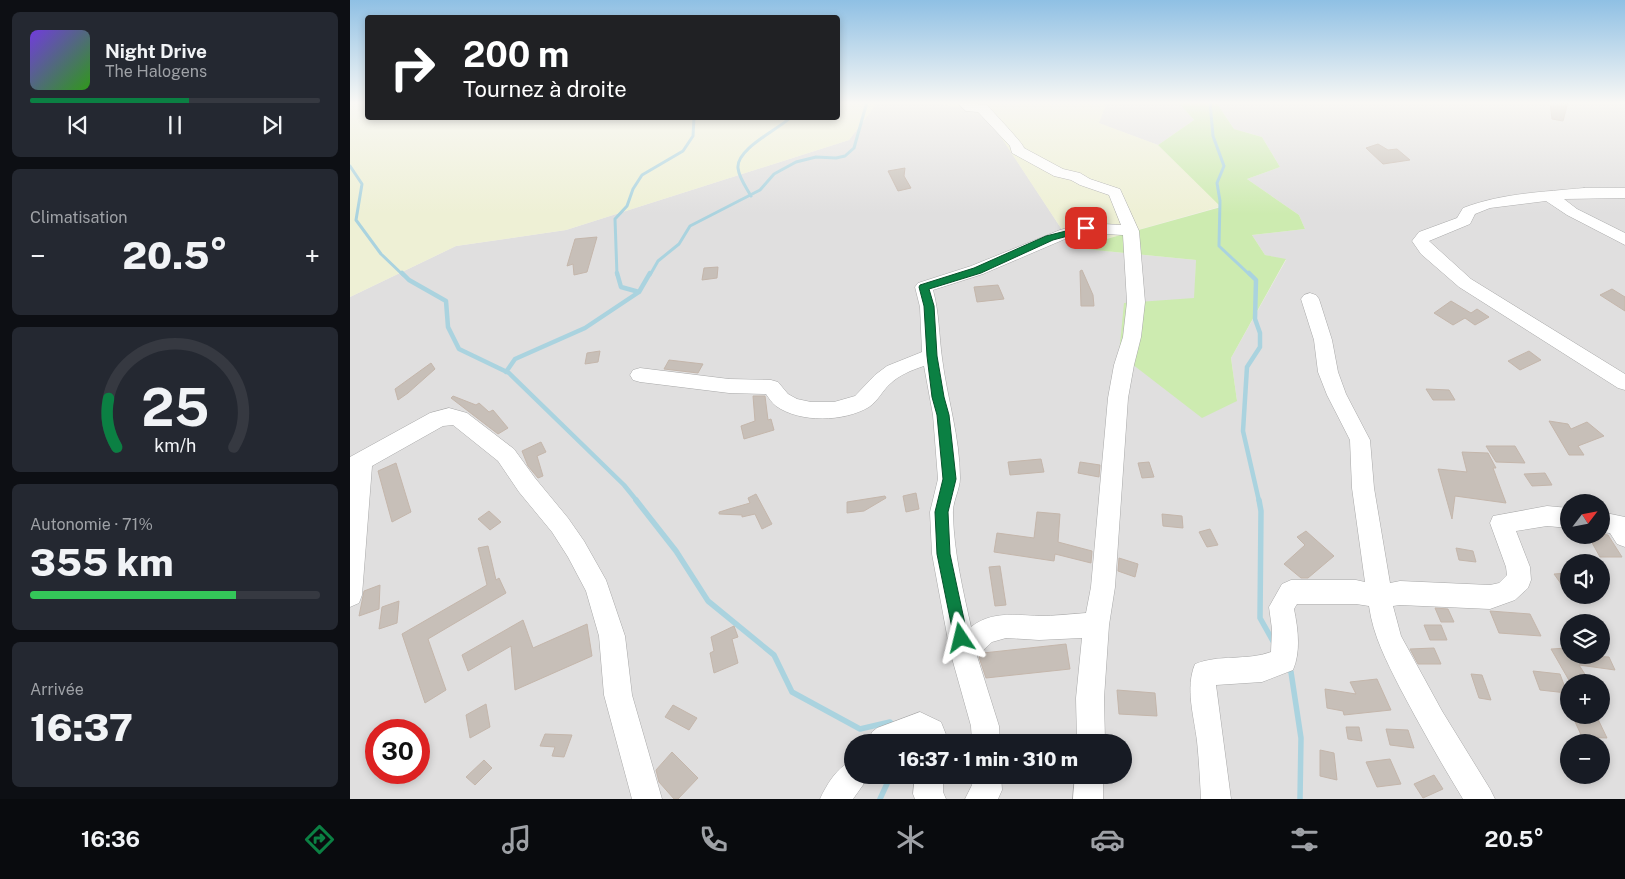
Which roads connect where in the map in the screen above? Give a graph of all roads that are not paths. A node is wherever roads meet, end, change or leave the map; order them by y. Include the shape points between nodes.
1 (1009, 139) edge
2 (1625, 193) edge
3 (1551, 196) junction
4 (1131, 231) junction
5 (1625, 240) edge
6 (1310, 299) dead end
7 (932, 356) junction
8 (640, 375) dead end
9 (1625, 383) edge
10 (356, 463) edge
11 (1560, 517) edge
12 (1610, 523) edge
13 (1625, 537) edge
14 (350, 595) edge
15 (1381, 597) junction
16 (1096, 625) junction
17 (963, 651) junction
18 (898, 734) edge
19 (932, 734) edge
20 (986, 734) edge
21 (1091, 734) edge
22 (846, 784) edge
23 (929, 784) edge
24 (987, 784) edge
25 (1089, 784) edge
26 (647, 799) edge
27 (835, 799) edge
28 (931, 799) edge
29 (980, 799) edge
30 (1088, 799) edge
31 (1216, 799) edge
32 (1480, 799) edge

1 - 4 street via 1018,145 1017,150 1059,172 1115,192
2 - 3 street
3 - 5 street via 1572,212
3 - 9 street via 1487,204 1468,211 1464,221 1420,241 1465,283
4 - 7 street via 1086,228 1066,233 978,270 924,287 930,313
4 - 16 street via 1136,302 1132,337 1118,398 1103,587
6 - 15 street via 1323,340 1328,372 1360,440 1363,488
7 - 8 street via 888,374 862,401 826,410 789,405 771,387 728,386
7 - 17 street via 943,415 949,479 942,512 944,554
10 - 14 street
10 - 26 street via 448,416 460,419 506,455 560,524 597,588 612,636 618,695
11 - 15 street via 1502,523 1518,567 1519,580 1506,592 1490,597 1400,593
12 - 13 street via 1617,524
15 - 31 street via 1356,592 1291,592 1281,608 1285,629 1284,661 1262,669 1204,674
15 - 32 street via 1390,641 1432,721
16 - 17 street via 1006,626 984,632
16 - 21 street via 1090,698
17 - 20 street
18 - 19 street via 920,726
22 - 27 street
23 - 28 street
24 - 29 street via 987,790
25 - 30 street

